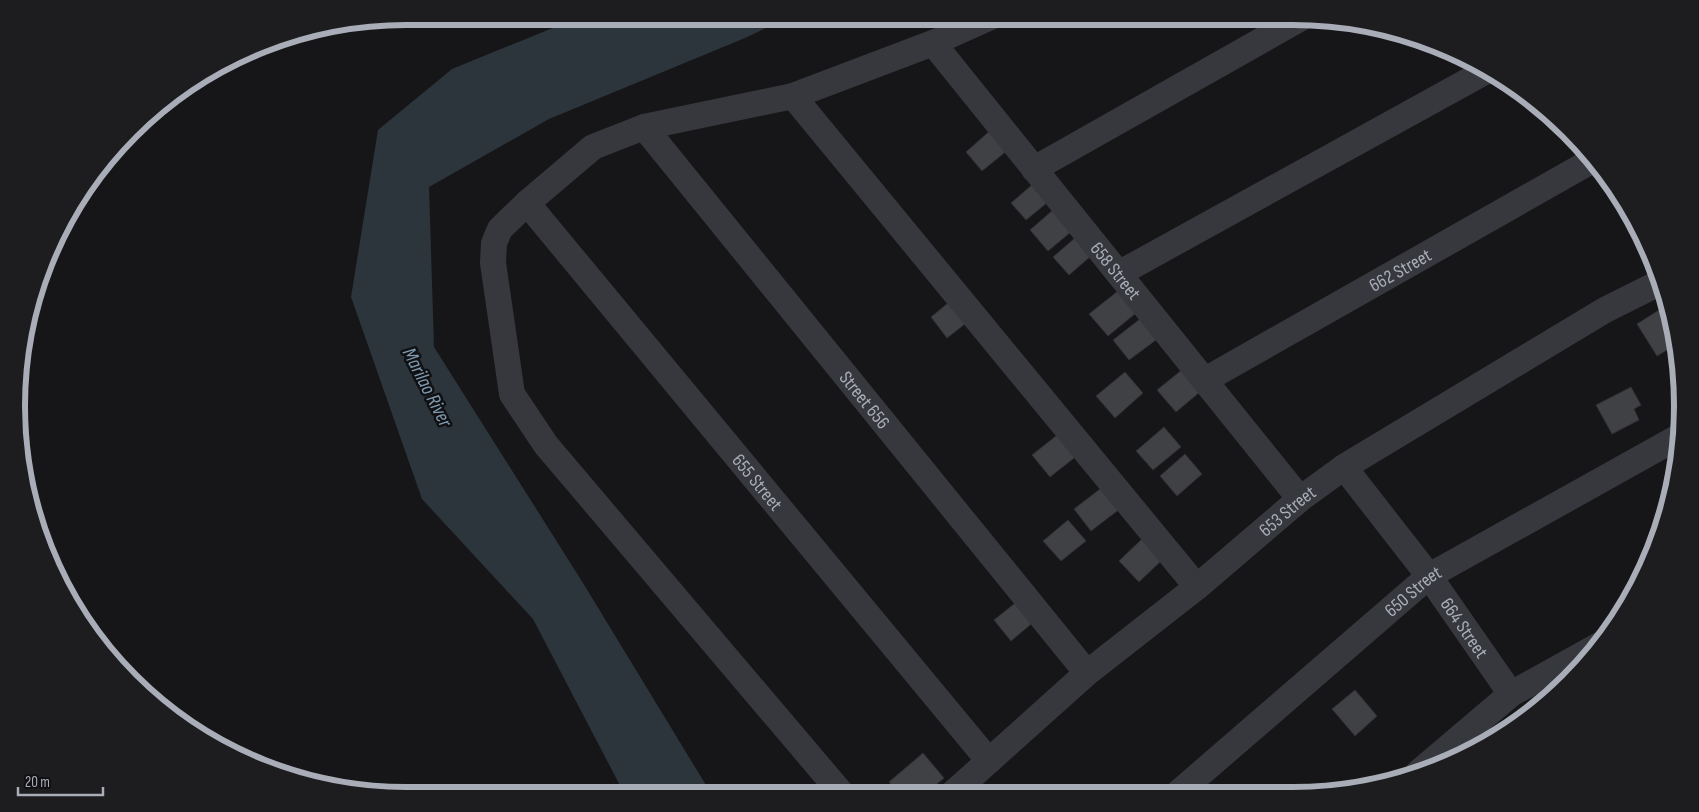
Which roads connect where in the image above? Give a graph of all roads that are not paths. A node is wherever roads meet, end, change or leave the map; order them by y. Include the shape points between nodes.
1 (973, 25) edge
2 (1289, 25) edge
3 (933, 43) junction
4 (1481, 74) edge
5 (793, 96) junction
6 (644, 127) junction
7 (1586, 163) edge
8 (1034, 169) junction
9 (527, 203) junction
10 (1120, 273) junction
11 (1654, 285) edge
12 (1205, 380) junction
13 (1672, 440) edge
14 (1344, 467) junction
15 (1300, 499) junction
16 (1429, 576) junction
17 (1196, 587) junction
18 (1580, 656) edge
19 (1086, 673) junction
20 (1511, 694) junction
21 (989, 761) junction
22 (1431, 761) edge
23 (836, 787) edge
24 (960, 787) edge
25 (1185, 787) edge

1 - 3 street
2 - 8 street
3 - 5 street
3 - 8 street, 658 Street
4 - 10 street
5 - 6 street
5 - 17 street
6 - 9 street via 594,147
6 - 19 street, Street 656
7 - 12 street, 662 Street
8 - 10 street, 658 Street
9 - 21 street, 655 Street
9 - 23 street via 500,229 494,243 493,263 512,394 546,445
10 - 12 street, 658 Street
11 - 14 street, 653 Street via 1605,310
12 - 15 street, 658 Street
13 - 16 street, 650 Street
14 - 15 street, 653 Street
14 - 16 street, 664 Street
15 - 17 street, 653 Street
16 - 20 street, 664 Street
16 - 25 street, 650 Street
17 - 19 street, 653 Street
18 - 20 street
19 - 21 street, 653 Street
20 - 22 street
21 - 24 street, 653 Street

